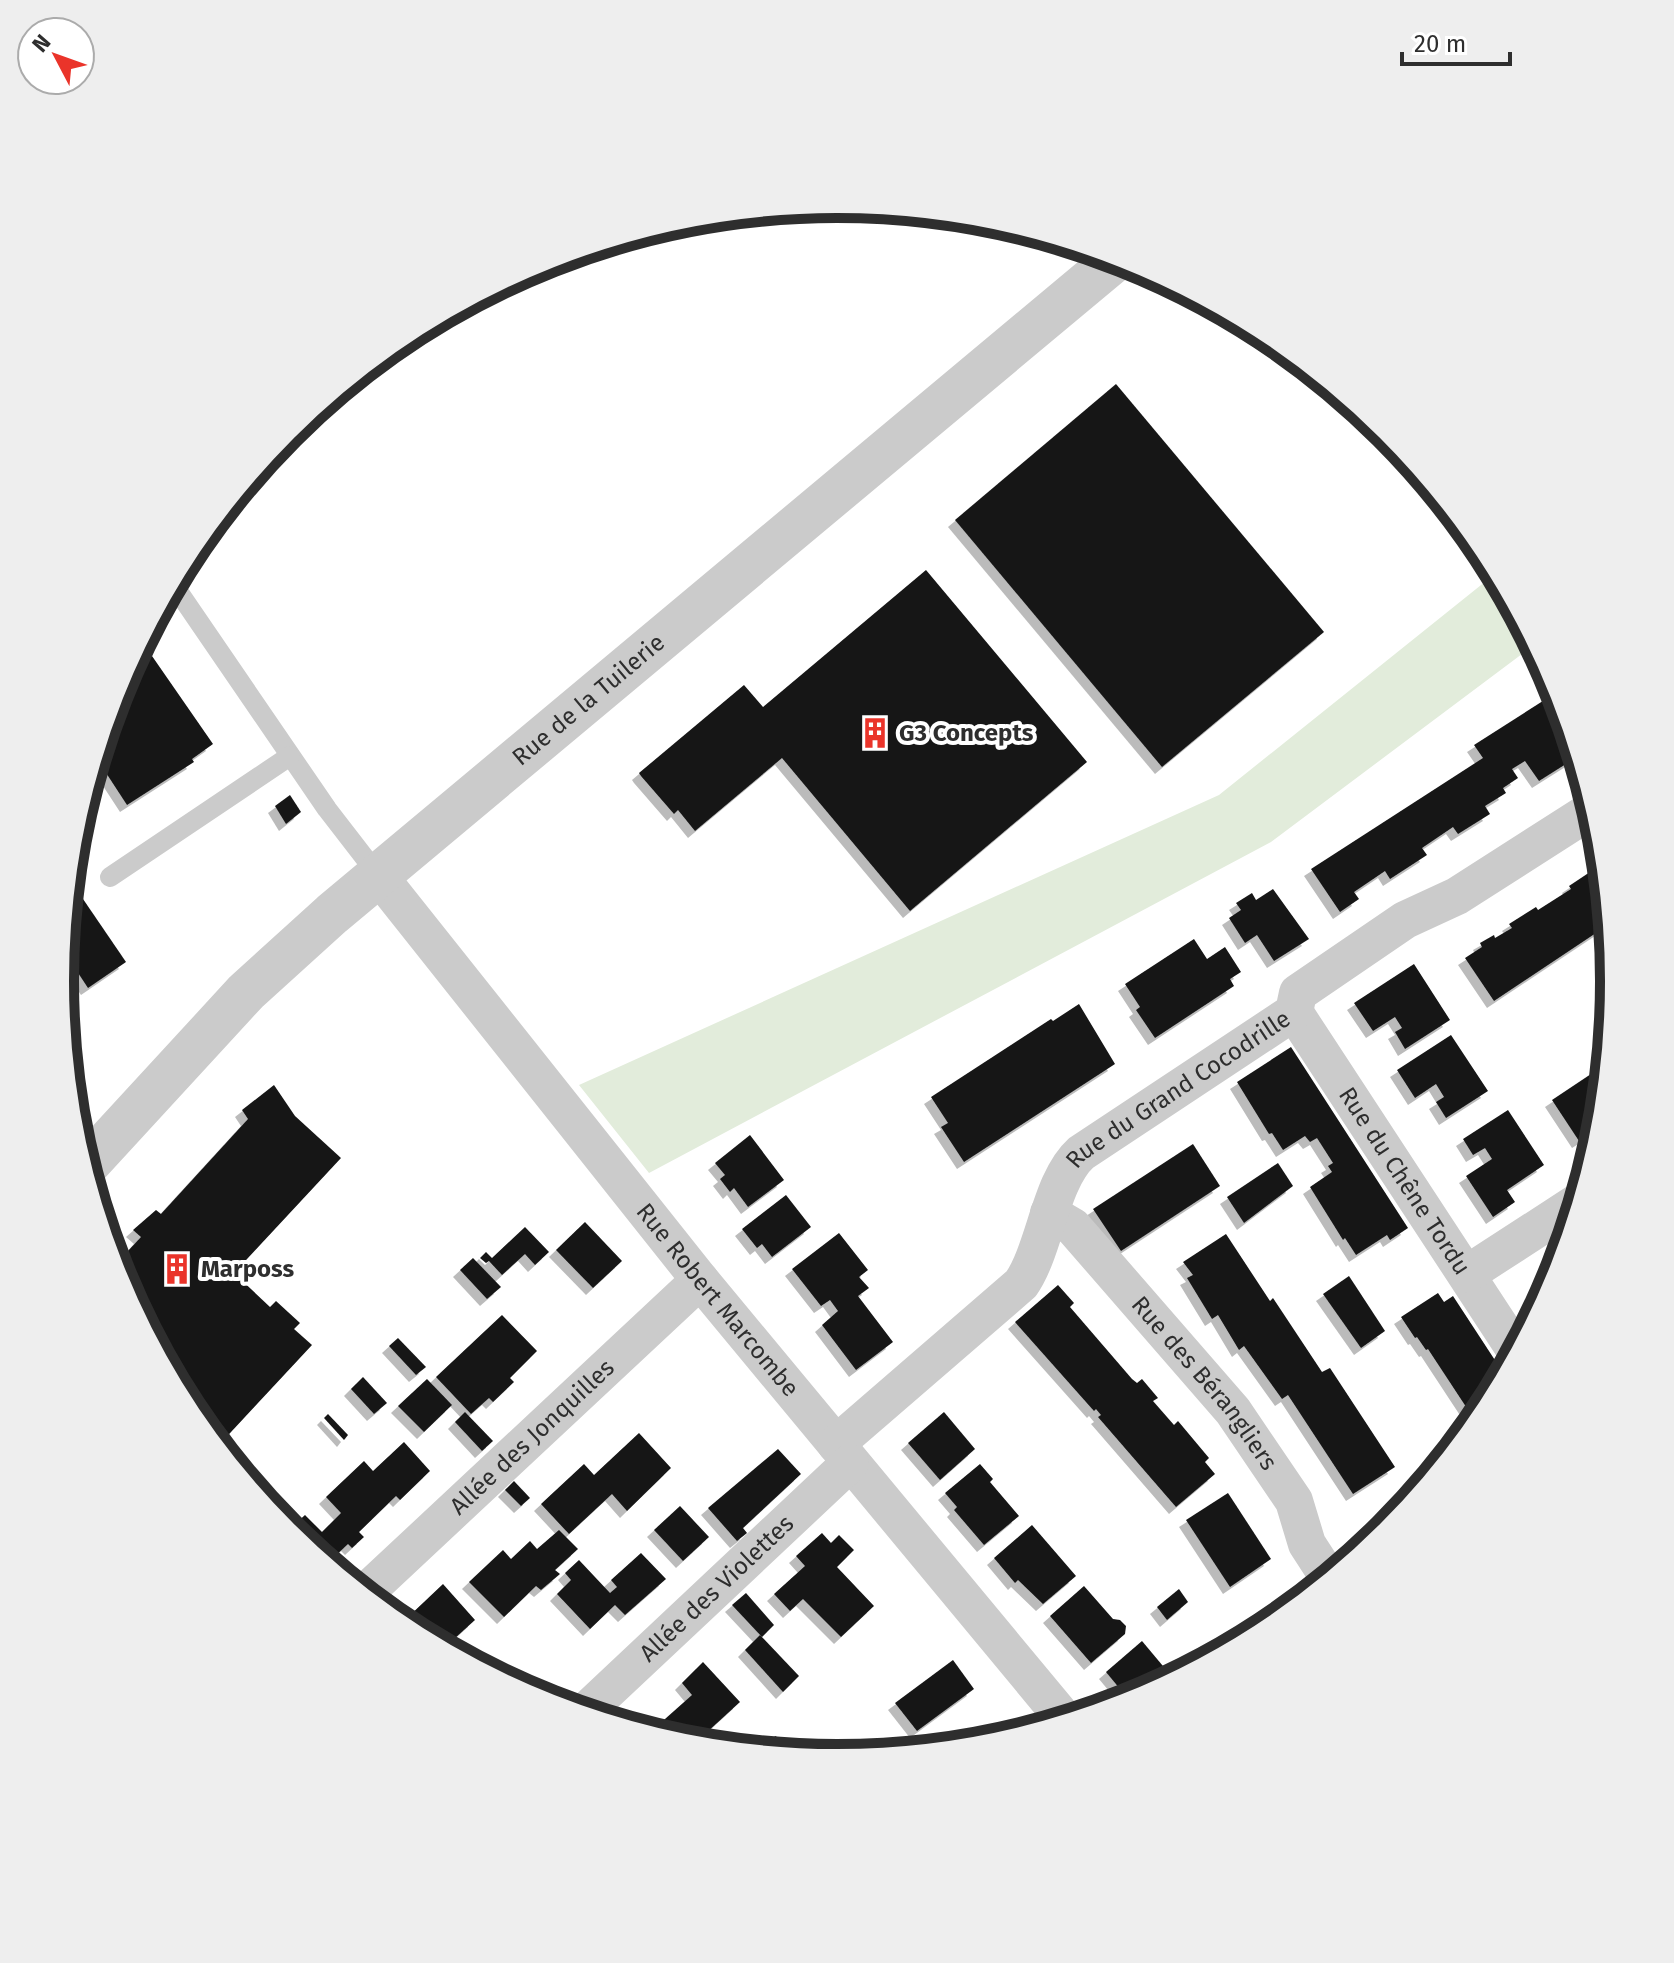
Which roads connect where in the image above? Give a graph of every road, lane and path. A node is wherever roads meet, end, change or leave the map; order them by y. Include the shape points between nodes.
1 (1105, 268) edge
2 (180, 594) edge
3 (290, 756) junction
4 (1581, 816) edge
5 (378, 875) junction
6 (110, 877) dead end
7 (1294, 1012) junction
8 (95, 1156) edge
9 (1565, 1211) edge
10 (1049, 1213) junction
11 (1467, 1274) junction
12 (700, 1280) junction
13 (1510, 1341) edge
14 (843, 1454) junction
15 (1323, 1569) edge
16 (372, 1586) edge
17 (593, 1704) edge
18 (1058, 1712) edge

1 - 5 street, Rue de la Tuilerie
2 - 3 lane
3 - 5 lane
3 - 6 lane
4 - 7 street, Rue du Grand Cocodrille via 1457,896 1405,920 1298,993
5 - 8 street, Rue de la Tuilerie via 246,992
5 - 12 street, Rue Robert Marcombe
7 - 10 street, Rue du Grand Cocodrille via 1081,1153
7 - 11 street, Rue du Chêne Tordu
9 - 11 street
10 - 14 street, Rue du Grand Cocodrille via 1021,1284
10 - 15 street, Rue des Bérangliers via 1073,1227 1233,1411 1294,1501 1307,1544
11 - 13 street, Rue du Chêne Tordu
12 - 14 street, Rue Robert Marcombe
12 - 16 street, Allée des Jonquilles
14 - 17 street, Allée des Violettes
14 - 18 street, Rue Robert Marcombe

